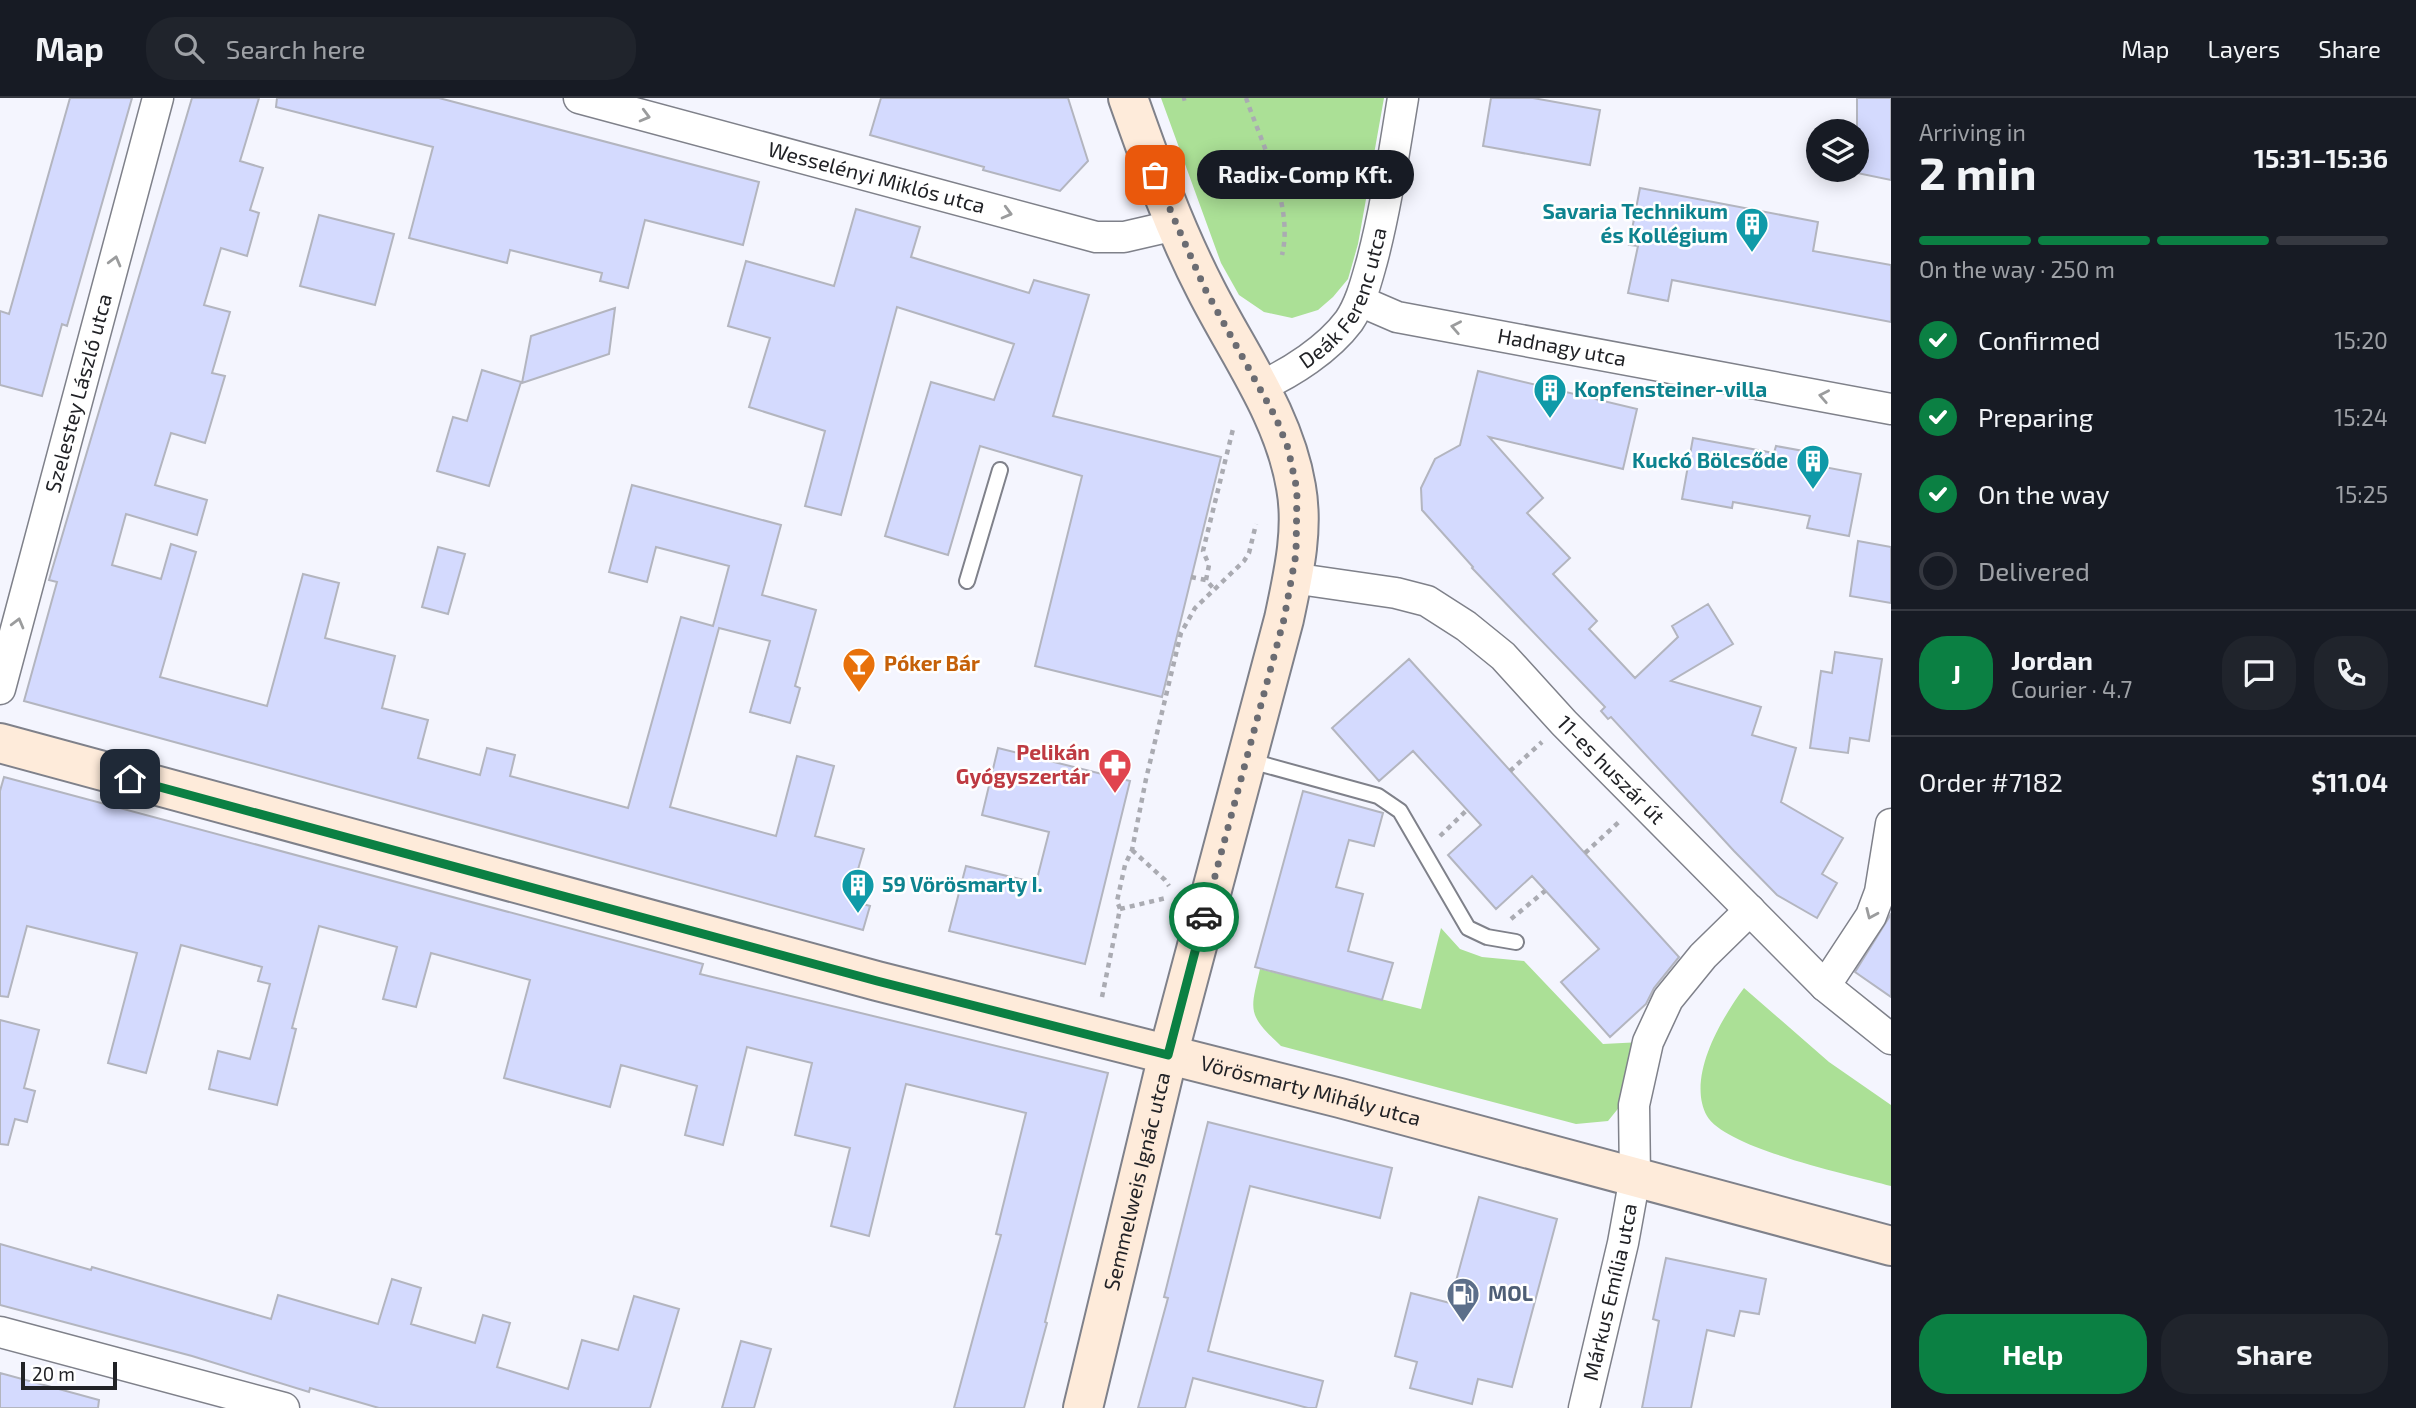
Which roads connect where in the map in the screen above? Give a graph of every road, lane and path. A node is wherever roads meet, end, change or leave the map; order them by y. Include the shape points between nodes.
1 (158, 98) edge
2 (579, 98) edge
3 (1128, 98) edge
4 (1246, 98) edge
5 (1404, 98) edge
6 (1175, 225) junction
7 (1282, 256) dead end
8 (1360, 301) junction
9 (1259, 387) junction
10 (1891, 409) edge
11 (1233, 429) dead end
12 (1000, 470) dead end
13 (1256, 524) dead end
14 (1191, 577) dead end
15 (1292, 579) junction
16 (1206, 580) junction
17 (967, 581) dead end
18 (1214, 589) junction
19 (0, 689) edge
20 (1564, 723) junction
21 (0, 743) edge
22 (1247, 760) junction
23 (1510, 771) dead end
24 (1641, 801) junction
25 (1467, 810) dead end
26 (1891, 824) edge
27 (1132, 850) junction
28 (1423, 851) junction
29 (1585, 853) dead end
30 (1169, 886) dead end
31 (1545, 891) dead end
32 (1166, 898) dead end
33 (1120, 909) junction
34 (1750, 910) junction
35 (1488, 937) junction
36 (1516, 942) dead end
37 (1825, 986) junction
38 (1102, 997) dead end
39 (1891, 1039) edge
40 (1168, 1055) junction
41 (1636, 1177) junction
42 (1891, 1246) edge
43 (0, 1332) edge
44 (284, 1408) edge
45 (1083, 1408) edge
46 (1584, 1408) edge

19 -> 1 street, Szelestey László utca
2 -> 6 street, Wesselényi Miklós utca via 1097,237 1124,237
3 - 6 main road, Semmelweis Ignác utca
4 - 7 path via 1283,205
5 - 8 street, Deák Ferenc utca via 1379,235
6 - 9 main road, Semmelweis Ignác utca
8 - 9 street, Deák Ferenc utca via 1333,339 1291,371
10 -> 8 street, Hadnagy utca via 1397,317
9 - 15 main road, Semmelweis Ignác utca via 1288,448 1297,490
11 - 16 path via 1203,551 1209,565
12 - 17 lane
13 - 18 path via 1244,561
14 - 16 path
15 - 20 street, 11-es huszár út via 1427,601 1503,656
15 - 22 main road, Semmelweis Ignác utca
16 - 18 path
18 - 27 path via 1195,608 1181,633
20 - 23 path
20 - 24 street, 11-es huszár út
21 - 40 main road, Vörösmarty Mihály utca via 877,981
22 - 28 lane via 1377,796 1399,811
22 - 40 main road, Semmelweis Ignác utca
24 - 29 path
24 - 34 street, 11-es huszár út
25 - 28 path
26 -> 37 street via 1880,892 1871,916
27 - 30 path
27 - 33 path via 1117,901
28 - 35 lane via 1468,928
31 - 35 path
32 - 33 path
33 - 38 path
34 - 37 street, 11-es huszár út
34 - 41 street, Márkus Emília utca via 1668,999 1648,1042 1634,1105
35 - 36 lane
37 - 39 street, 11-es huszár út
40 - 41 main road, Vörösmarty Mihály utca
40 - 45 main road, Semmelweis Ignác utca
41 - 42 main road, Vörösmarty Mihály utca
41 - 46 street, Márkus Emília utca
43 - 44 street

